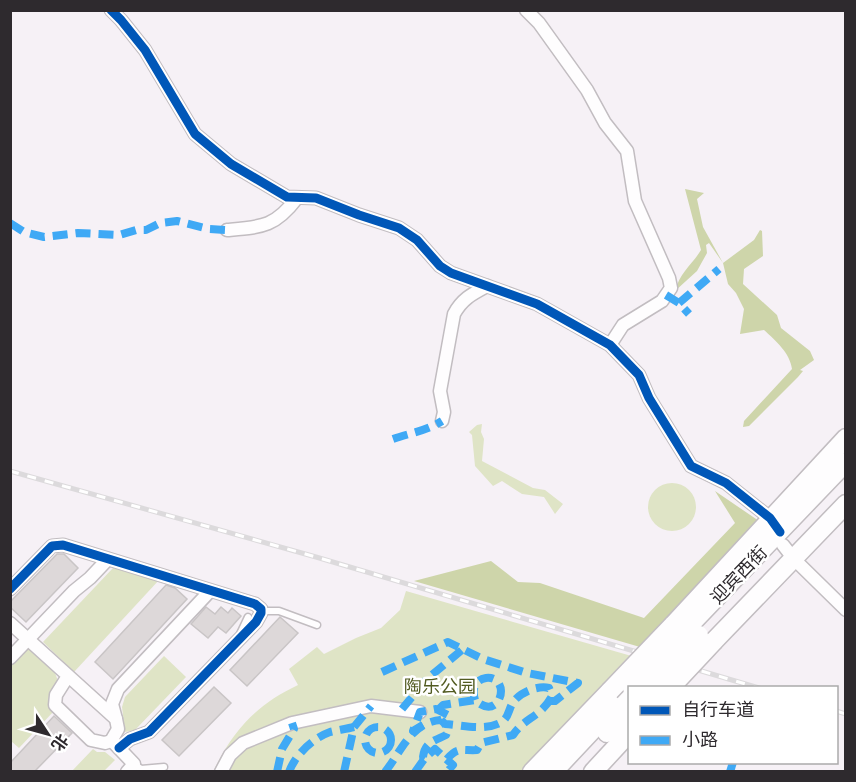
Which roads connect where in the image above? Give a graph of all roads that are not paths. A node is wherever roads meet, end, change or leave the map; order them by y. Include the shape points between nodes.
1 (111, 10) edge
2 (526, 10) edge
3 (297, 198) junction
4 (227, 230) dead end
5 (487, 286) junction
6 (610, 345) junction
7 (442, 422) dead end
8 (846, 438) edge
9 (846, 462) edge
10 (846, 479) edge
11 (846, 504) edge
12 (782, 539) junction
13 (108, 559) junction
14 (10, 589) edge
15 (210, 591) junction
16 (846, 610) edge
17 (261, 611) junction
18 (248, 617) dead end
19 (10, 623) edge
20 (317, 625) dead end
21 (693, 632) junction
22 (28, 639) junction
23 (238, 640) junction
24 (10, 658) edge
25 (68, 676) junction
26 (635, 686) edge
27 (651, 686) edge
28 (670, 686) edge
29 (625, 695) edge
30 (420, 712) dead end
31 (116, 719) junction
32 (609, 729) edge
33 (115, 744) junction
34 (164, 767) dead end
35 (131, 768) edge
36 (221, 771) edge
37 (532, 771) edge
38 (553, 771) edge
39 (570, 771) edge
40 (593, 771) edge

1 - 3 street via 145,50 195,135 231,164 287,197
2 - 6 street via 587,90 605,123 627,151 635,201 669,278 671,288 662,301 623,325
3 - 4 street via 283,216 265,225
3 - 5 street via 316,198 399,228 417,240 440,266
5 - 6 street via 537,304
5 - 7 street via 460,303 454,314 440,391
6 - 12 street via 639,375 691,466 726,483
8 - 12 main road
9 - 12 main road, 迎宾西街
10 - 12 main road, 迎宾西街
11 - 12 main road
12 - 16 street
12 - 21 main road, 迎宾西街
12 - 21 main road
13 - 14 street via 63,545 52,546
13 - 15 street
13 - 22 street
15 - 17 street via 255,604
15 - 31 street via 118,689 112,704
17 - 20 lane via 279,611
17 - 23 street
18 - 23 lane
19 - 22 street
21 - 26 main road, 迎宾西街, bridge
21 - 27 main road, 迎宾西街, bridge
21 - 28 main road, bridge
22 - 24 street
22 - 25 street
23 - 33 street via 148,732
25 - 31 street
25 - 33 street via 56,694 55,705 91,740
29 - 32 main road
29 - 32 main road, 迎宾西街
30 - 36 street via 370,706 292,723 243,743
31 - 33 street
32 - 37 main road
32 - 38 main road, 迎宾西街
32 - 39 main road, 迎宾西街
32 - 40 main road
33 - 35 street
34 - 35 lane

